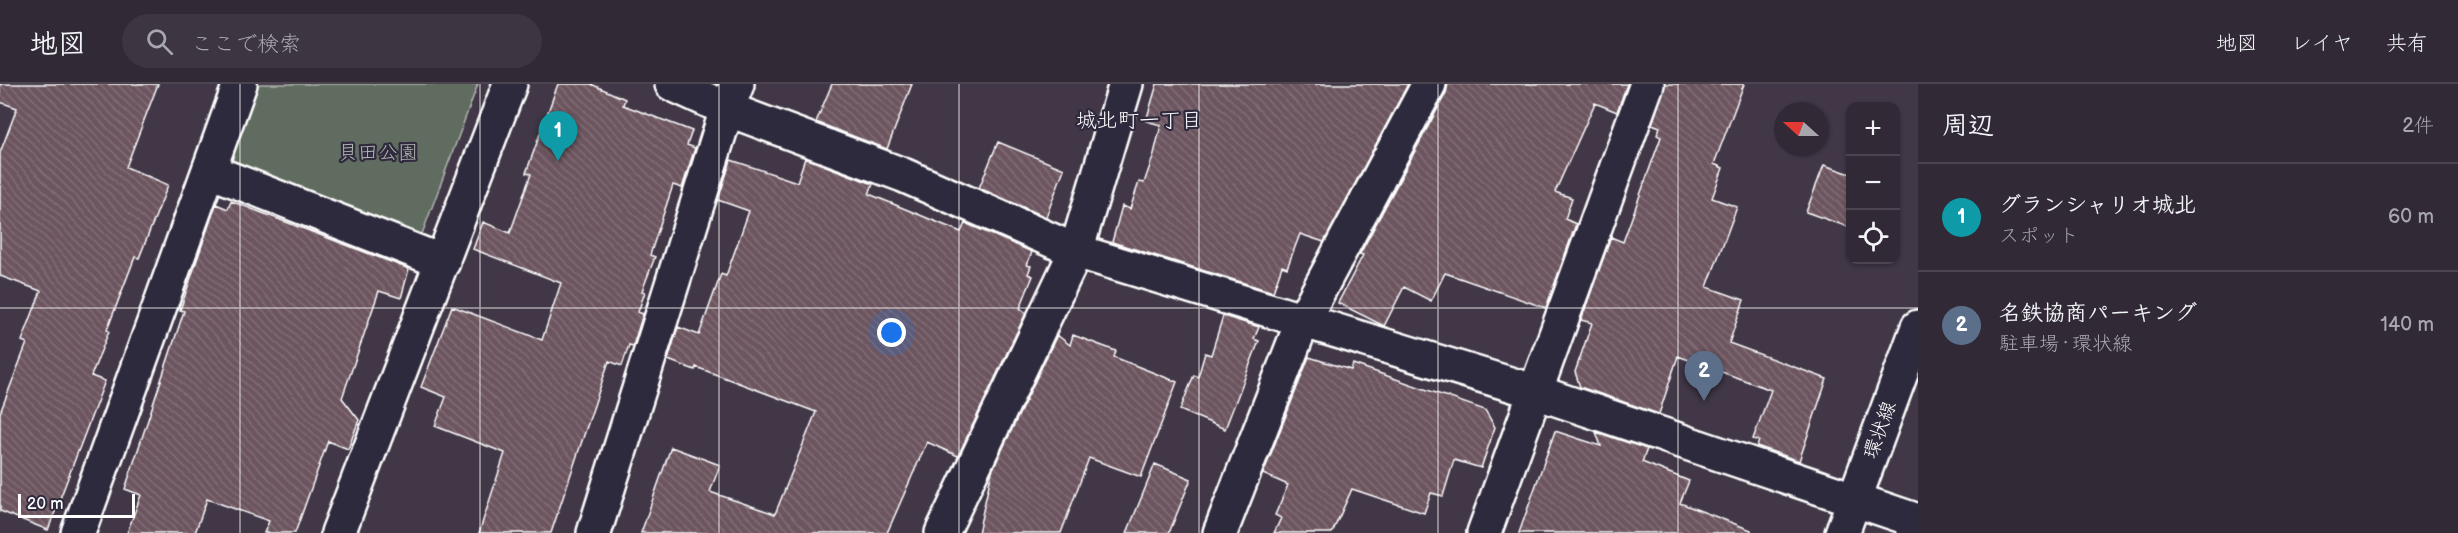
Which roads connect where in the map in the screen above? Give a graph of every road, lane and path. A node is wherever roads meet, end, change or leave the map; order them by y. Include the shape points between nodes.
1 (240, 84) edge
2 (510, 84) edge
3 (672, 84) edge
4 (1125, 84) edge
5 (1429, 84) edge
6 (1647, 84) edge
7 (732, 96) edge
8 (210, 171) junction
9 (1076, 251) junction
10 (443, 262) junction
11 (1303, 320) junction
12 (1918, 327) edge
13 (1536, 392) junction
14 (1854, 500) junction
15 (1918, 522) edge
16 (78, 533) edge
17 (338, 533) edge
18 (594, 533) edge
19 (942, 533) edge
20 (1220, 533) edge
21 (1484, 533) edge
22 (1842, 533) edge
23 (1914, 533) edge

1 - 8 street
2 - 10 street
3 - 7 street
4 - 9 street
5 - 11 street
6 - 13 street
7 - 9 street
7 - 18 street
8 - 10 street
8 - 16 street
9 - 11 street
9 - 19 street
10 - 17 street
11 - 13 street
11 - 20 street
12 - 14 street, 環状線
13 - 14 street
13 - 21 street
14 - 15 street
14 - 22 street, 環状線
15 - 23 street

